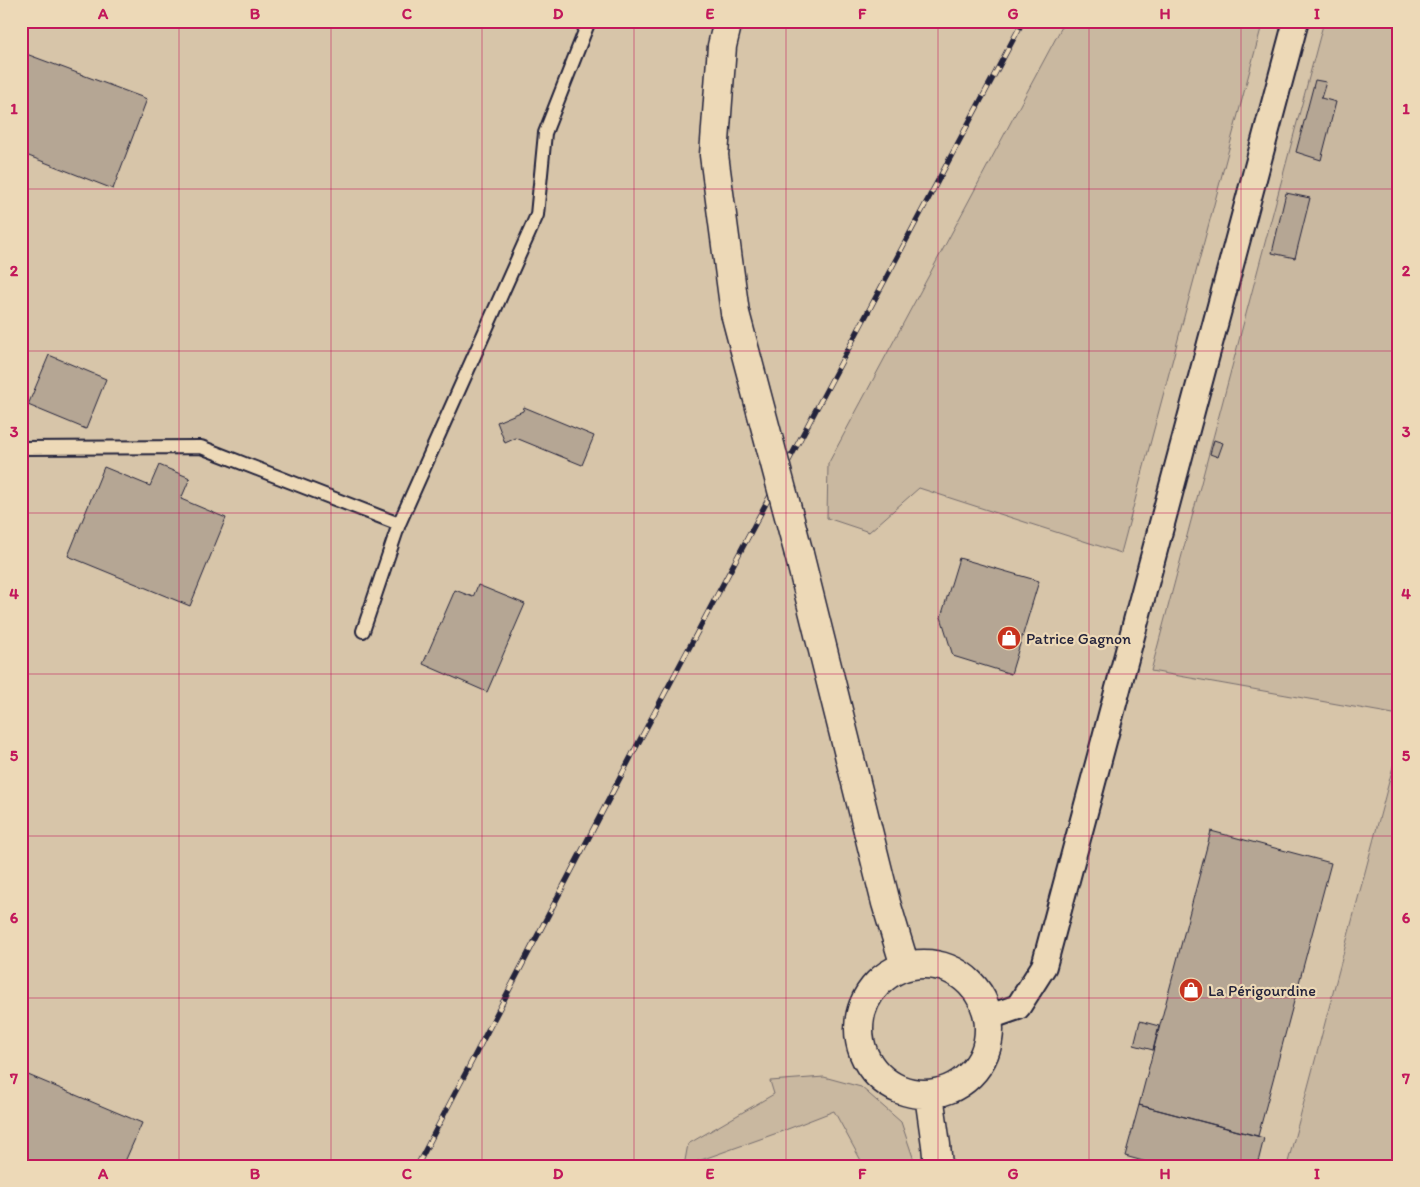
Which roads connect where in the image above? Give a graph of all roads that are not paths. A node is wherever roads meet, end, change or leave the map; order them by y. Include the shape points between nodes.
1 (589, 21) edge
2 (728, 21) edge
3 (1296, 21) edge
4 (21, 448) edge
5 (399, 524) junction
6 (363, 631) dead end
7 (905, 966) junction
8 (989, 1017) junction
9 (929, 1095) junction
10 (938, 1166) edge

1 - 5 lane via 545,133 537,215
2 - 7 main road, bridge via 722,46 714,155 735,313 886,903
3 - 8 street via 1044,966 1018,1006
4 - 5 lane via 201,447
5 - 6 lane
7 - 8 main road via 927,963 961,975 981,996
7 - 9 main road via 886,975 871,990 861,1010 858,1030 862,1051 872,1070 888,1084 908,1093
8 - 9 main road via 989,1039 982,1060 973,1072 950,1090
9 - 10 main road

